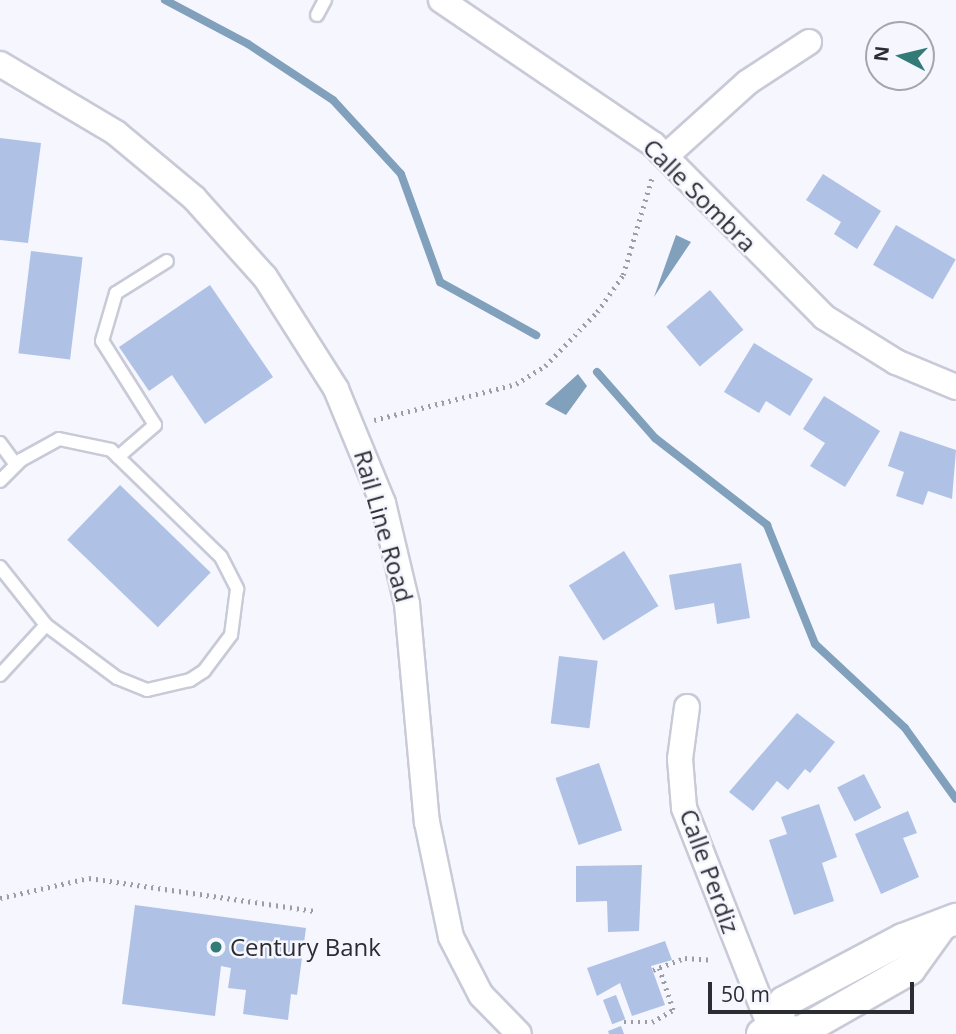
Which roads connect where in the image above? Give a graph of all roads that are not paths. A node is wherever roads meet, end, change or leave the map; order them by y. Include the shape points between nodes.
1 (325, 0) edge
2 (441, 0) edge
3 (317, 15) dead end
4 (809, 42) dead end
5 (0, 64) edge
6 (666, 156) junction
7 (167, 261) dead end
8 (956, 387) edge
9 (0, 443) edge
10 (118, 457) junction
11 (16, 465) junction
12 (0, 481) edge
13 (0, 567) edge
14 (46, 625) junction
15 (0, 675) edge
16 (687, 708) dead end
17 (949, 923) edge
18 (767, 1032) edge
19 (519, 1034) edge

1 - 3 lane
2 - 6 street, Calle Sombra via 625,122
4 - 6 street via 748,82
5 - 19 street, Rail Line Road via 116,133 194,198 265,277 316,354 354,424 383,503 407,604 427,822 441,899 464,968 481,995
6 - 8 street, Calle Sombra via 824,317 896,362
7 - 10 lane via 116,293 102,341 155,425
9 - 11 lane
10 - 11 lane via 75,439 59,439
10 - 14 lane via 221,557 237,589 231,635 204,671 190,680 147,690 117,678
11 - 12 lane
13 - 14 lane
14 - 15 lane
16 - 18 street, Calle Perdiz via 680,759 684,808
17 - 18 street via 903,939 784,1002

